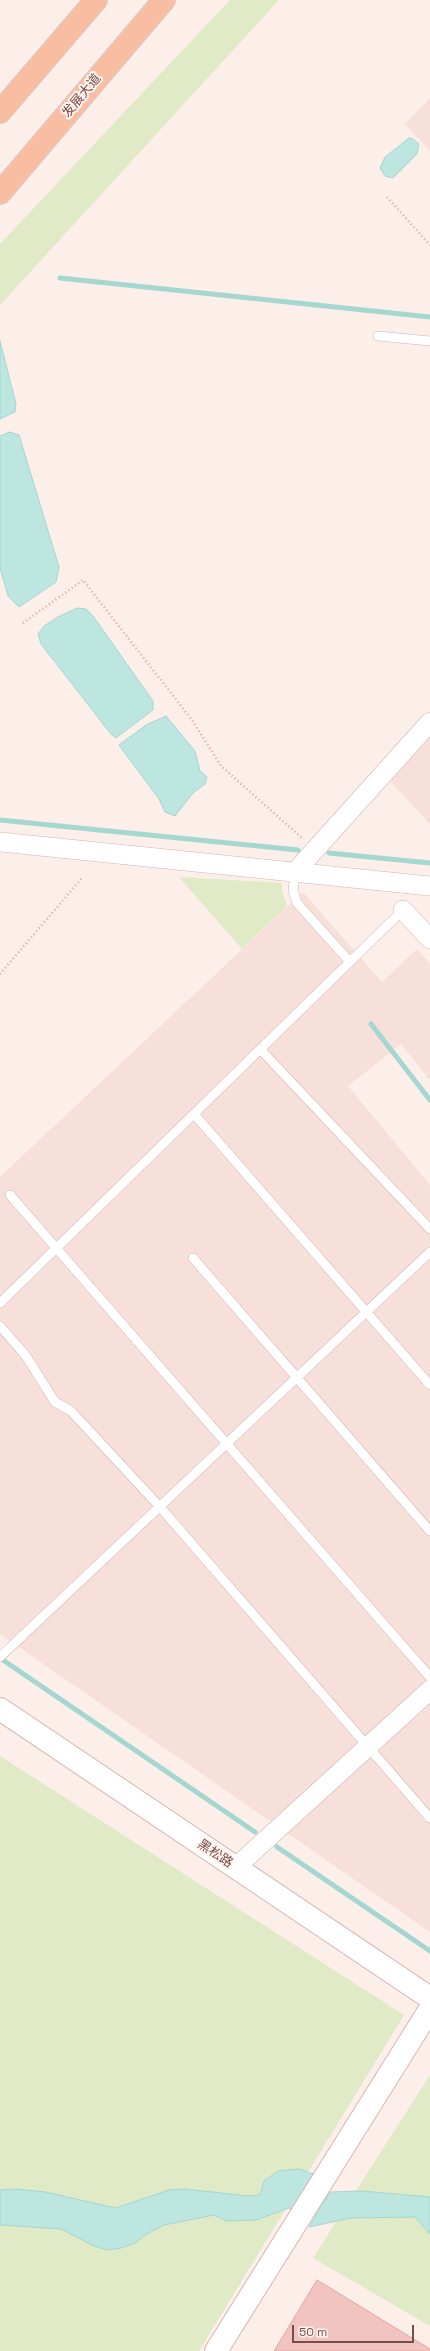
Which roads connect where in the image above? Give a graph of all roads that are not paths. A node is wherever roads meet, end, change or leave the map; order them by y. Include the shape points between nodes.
1 (96, 0) edge
2 (164, 0) edge
3 (0, 112) edge
4 (0, 193) edge
5 (378, 336) dead end
6 (430, 342) edge
7 (430, 722) edge
8 (0, 842) edge
9 (295, 872) junction
10 (430, 886) edge
11 (403, 910) joint
12 (430, 940) edge
13 (350, 962) junction
14 (260, 1049) junction
15 (194, 1114) junction
16 (10, 1195) dead end
17 (430, 1230) edge
18 (56, 1248) junction
19 (430, 1252) edge
20 (192, 1258) dead end
21 (0, 1303) edge
22 (366, 1312) junction
23 (0, 1326) edge
24 (297, 1378) junction
25 (430, 1385) edge
26 (227, 1443) junction
27 (160, 1506) junction
28 (430, 1532) edge
29 (3, 1654) edge
30 (430, 1677) edge
31 (430, 1690) edge
32 (0, 1709) edge
33 (368, 1746) junction
34 (430, 1818) edge
35 (235, 1868) junction
36 (430, 1998) edge
37 (430, 2009) edge
38 (216, 2351) edge

1 - 3 main road
2 - 4 main road, 发展大道
5 - 6 lane
7 - 9 street
8 - 9 street
9 - 10 street
9 - 13 lane via 293,891 297,903
11 - 12 street
11 - 13 lane
13 - 14 lane
14 - 15 lane
14 - 17 lane
15 - 18 lane
15 - 22 lane
16 - 18 lane
18 - 21 lane
18 - 26 lane
19 - 22 lane
20 - 24 lane
22 - 24 lane
22 - 25 lane
23 - 27 lane via 26,1356 55,1402 71,1411
24 - 26 lane
24 - 28 lane
26 - 27 lane
26 - 30 lane
27 - 29 lane
27 - 33 lane
31 - 33 street
32 - 35 street, 黑松路
33 - 34 lane
33 - 35 street
35 - 36 street, 黑松路
37 - 38 street

